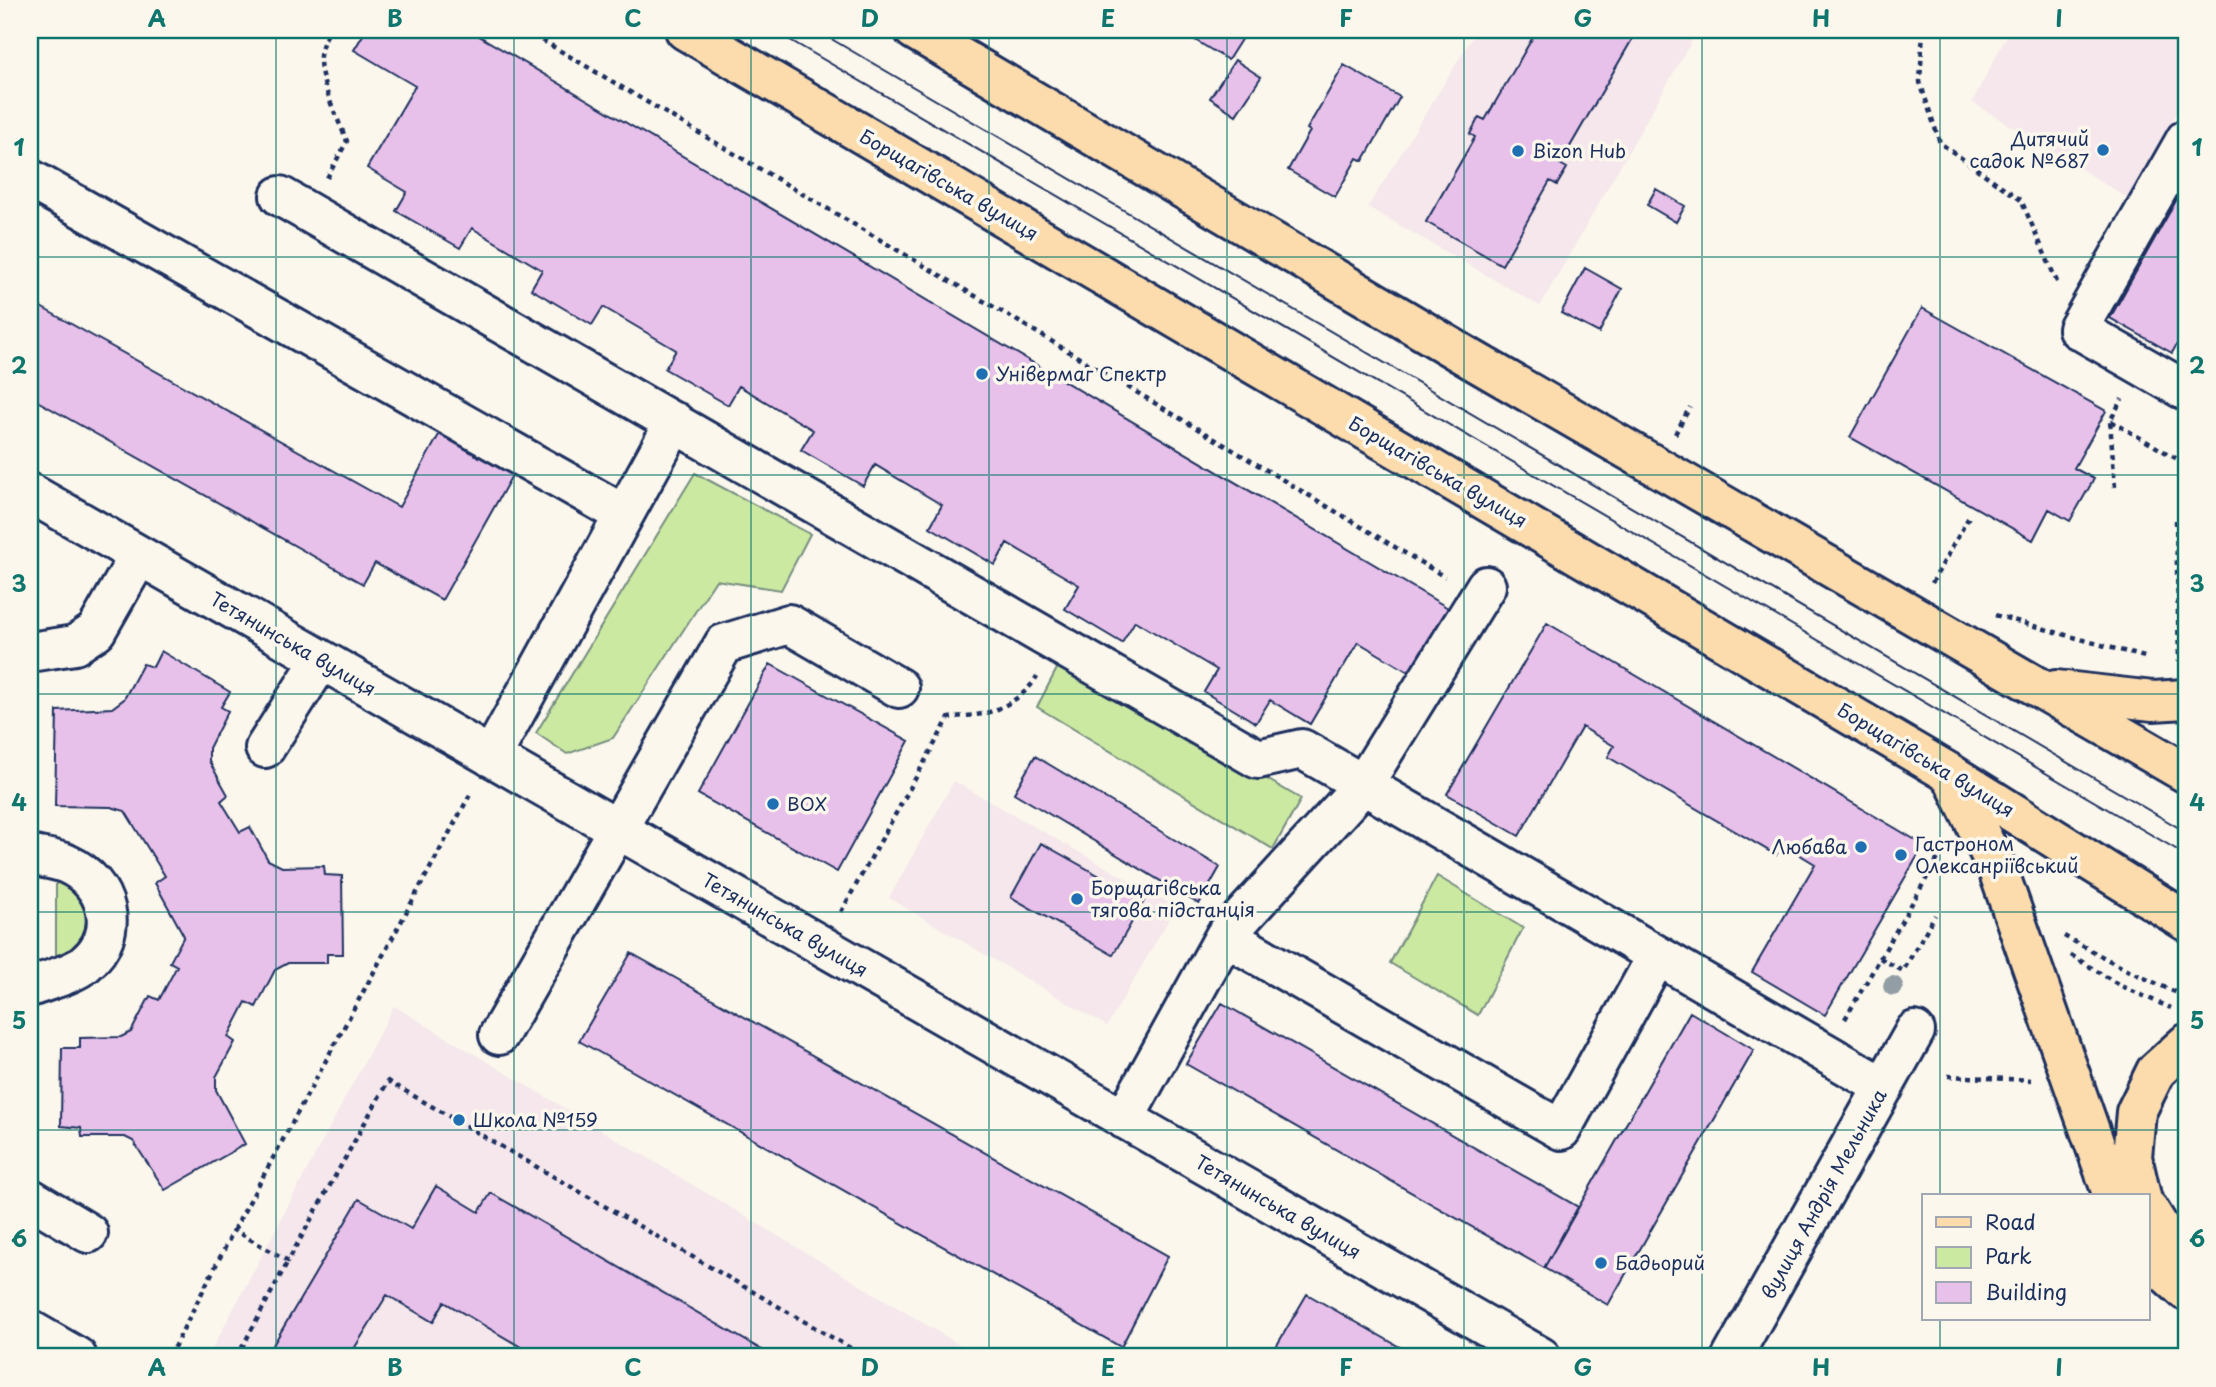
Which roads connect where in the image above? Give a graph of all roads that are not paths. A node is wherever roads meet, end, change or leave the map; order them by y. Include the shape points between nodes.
1 (685, 30) edge
2 (918, 31) edge
3 (2186, 139) edge
4 (30, 179) edge
5 (294, 204) road end
6 (2186, 391) edge
7 (675, 422) junction
8 (30, 493) edge
9 (623, 514) junction
10 (139, 556) junction
11 (1486, 586) road end
12 (30, 652) edge
13 (321, 660) junction
14 (2183, 683) edge
15 (899, 688) dead end
16 (2041, 688) junction
17 (265, 748) dead end
18 (491, 757) junction
19 (2186, 773) edge
20 (1951, 774) junction
21 (1363, 785) junction
22 (619, 830) junction
23 (30, 855) edge
24 (2186, 921) edge
25 (1225, 936) junction
26 (1657, 956) junction
27 (30, 987) edge
28 (1916, 1031) dead end
29 (499, 1035) dead end
30 (2186, 1044) edge
31 (1884, 1087) junction
32 (1124, 1119) junction
33 (2112, 1194) edge
34 (2141, 1194) edge
35 (30, 1198) edge
36 (2150, 1212) edge
37 (88, 1233) dead end
38 (2186, 1254) edge
39 (2150, 1258) edge
40 (2186, 1291) edge
41 (30, 1330) edge
42 (77, 1357) edge
43 (1541, 1357) edge
44 (1732, 1357) edge

1 - 20 main road, Борщагівська вулиця
2 - 16 main road via 1448,346
3 - 6 street via 2078,329
4 - 9 street
5 - 7 street
7 - 9 street
7 - 21 street via 1258,759 1303,750
8 - 10 street, Тетянинська вулиця
9 - 18 street
10 - 12 street via 96,631 75,645
10 - 13 street, Тетянинська вулиця
11 - 21 street
13 - 17 street
13 - 18 street, Тетянинська вулиця
14 - 16 main road via 2153,701
15 - 22 street via 789,624 724,644
16 - 19 main road
18 - 22 street, Тетянинська вулиця
20 - 24 main road, Борщагівська вулиця
20 - 33 main road via 1998,870
21 - 25 street
21 - 26 street
22 - 29 street
22 - 32 street, Тетянинська вулиця
23 - 27 street via 67,864 96,884 108,915 102,946 83,966
25 - 26 street via 1561,1130
25 - 32 street
26 - 31 street
28 - 31 street, вулиця Андрія Мельника
30 - 34 main road via 2156,1071 2136,1112 2132,1157
31 - 44 street, вулиця Андрія Мельника
32 - 43 street, Тетянинська вулиця
35 - 37 street
36 - 38 main road via 2166,1238
39 - 40 main road
41 - 42 street

